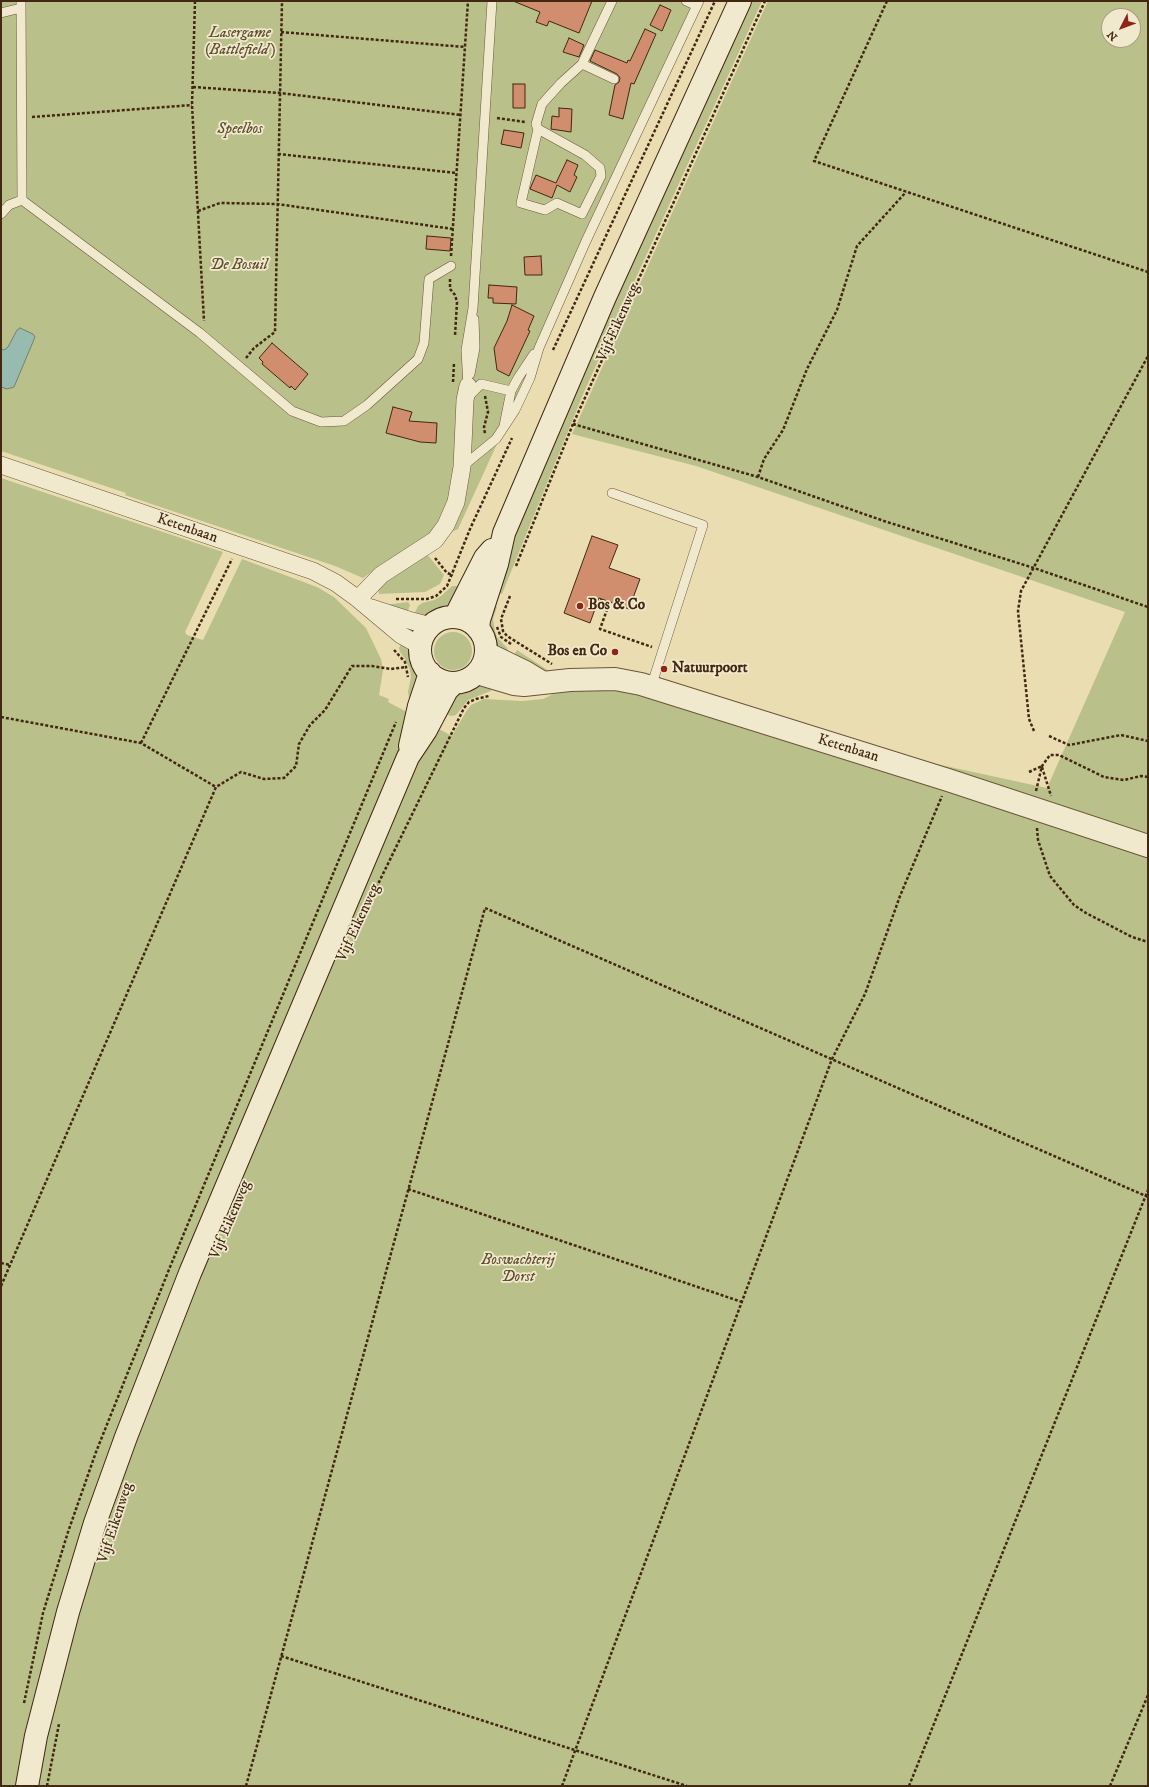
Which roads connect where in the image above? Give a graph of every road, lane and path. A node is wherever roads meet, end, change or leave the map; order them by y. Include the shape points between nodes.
1 (195, 1) edge
2 (282, 1) edge
3 (468, 1) edge
4 (492, 1) edge
5 (612, 1) edge
6 (686, 1) edge
7 (715, 1) edge
8 (740, 1) edge
9 (765, 1) edge
10 (888, 1) edge
11 (698, 3) edge
12 (21, 4) edge
13 (1, 13) edge
14 (281, 32) junction
15 (465, 47) junction
16 (582, 64) junction
17 (614, 79) dead end
18 (193, 87) junction
19 (280, 93) junction
20 (192, 105) junction
21 (461, 114) junction
22 (484, 116) junction
23 (22, 117) junction
24 (537, 126) junction
25 (278, 154) junction
26 (457, 173) junction
27 (906, 192) junction
28 (22, 200) junction
29 (278, 204) junction
30 (198, 212) junction
31 (1, 214) edge
32 (453, 228) junction
33 (451, 266) joint
34 (1148, 272) edge
35 (205, 337) junction
36 (539, 348) junction
37 (552, 350) dead end
38 (1148, 356) edge
39 (239, 366) junction
40 (471, 390) junction
41 (511, 391) junction
42 (573, 424) junction
43 (503, 428) junction
44 (514, 434) dead end
45 (491, 443) junction
46 (1, 465) edge
47 (462, 467) junction
48 (758, 477) junction
49 (612, 493) dead end
50 (504, 533) junction
51 (239, 546) junction
52 (516, 568) dead end
53 (1034, 568) junction
54 (510, 596) dead end
55 (418, 600) dead end
56 (600, 600) dead end
57 (362, 602) junction
58 (1148, 607) edge
59 (455, 617) junction
60 (431, 626) junction
61 (488, 627) junction
62 (514, 645) dead end
63 (421, 646) junction
64 (395, 651) dead end
65 (662, 651) junction
66 (486, 653) junction
67 (407, 667) junction
68 (558, 668) dead end
69 (430, 673) junction
70 (477, 673) junction
71 (408, 681) dead end
72 (454, 683) junction
73 (543, 683) junction
74 (651, 687) junction
75 (493, 695) dead end
76 (1, 717) edge
77 (1034, 731) dead end
78 (1049, 736) dead end
79 (1148, 741) edge
80 (141, 743) junction
81 (408, 757) junction
82 (1042, 766) junction
83 (1030, 772) dead end
84 (1148, 777) edge
85 (948, 780) junction
86 (216, 787) junction
87 (1046, 812) junction
88 (1148, 846) edge
89 (361, 919) dead end
90 (1148, 942) edge
91 (832, 1059) junction
92 (408, 1189) junction
93 (1148, 1190) edge
94 (1147, 1196) edge
95 (1, 1264) edge
96 (10, 1265) junction
97 (1, 1286) edge
98 (742, 1302) junction
99 (281, 1656) junction
100 (1148, 1694) edge
101 (60, 1722) dead end
102 (576, 1751) junction
103 (27, 1786) edge
104 (47, 1786) edge
105 (246, 1786) edge
106 (562, 1786) edge
107 (687, 1786) edge
108 (909, 1786) edge
109 (1110, 1786) edge

1 - 18 path
2 - 14 path
3 - 15 path
4 - 22 lane
5 - 16 lane
6 - 11 lane
7 - 37 path
8 - 50 main road, Vijf Eikenweg via 605,297
9 - 42 path, Vijf Eikenweg
10 - 27 path via 814,160
11 - 36 lane via 586,241
12 - 13 lane
12 - 23 lane
14 - 15 path
14 - 19 path
15 - 21 path
16 - 17 lane
16 - 24 lane via 542,104
18 - 19 path
18 - 20 path
19 - 21 path
19 - 25 path
20 - 23 path
20 - 30 path
21 - 26 path
22 - 24 path
22 - 40 lane via 473,308 476,333
23 - 28 lane
24 - 24 lane via 585,155 600,168 601,176 582,214 557,203 545,210 521,203
25 - 26 path
25 - 29 path
26 - 32 path
27 - 34 path
27 - 48 path via 856,246 837,310 807,369 783,430 764,459
28 - 31 lane via 9,205
28 - 35 lane
29 - 30 path via 220,203
29 - 32 path
29 - 39 path via 275,332 254,348
30 - 35 path
32 - 33 path
33 - 39 lane via 430,279 424,344 418,359 367,405 344,421 321,422 292,411
35 - 39 lane
36 - 41 lane
36 - 43 lane via 524,391
38 - 53 path
40 - 41 lane
40 - 45 path via 485,395 488,412 484,432
40 - 47 street
41 - 43 lane
42 - 48 path
42 - 52 path, Vijf Eikenweg
43 - 45 lane
44 - 55 path via 446,586 436,596
45 - 47 lane
46 - 51 street, Ketenbaan
47 - 57 street via 456,502 446,525 435,540 381,575
48 - 53 path via 884,521
49 - 65 lane via 703,525
50 - 59 main road, Vijf Eikenweg via 485,558
50 - 61 main road, Vijf Eikenweg via 497,564 478,620
51 - 57 street, Ketenbaan via 313,571 336,583
51 - 80 path
53 - 58 path
53 - 77 path via 1021,591 1018,611 1029,719
54 - 68 path via 501,619 503,631
56 - 65 path via 609,604 600,629
57 - 60 street, Ketenbaan
57 - 63 street, Ketenbaan via 401,636
59 - 60 main road via 443,619
59 - 61 main road
60 - 63 main road via 422,638
61 - 62 path
61 - 66 main road
63 - 69 main road via 422,661
64 - 67 path
65 - 74 lane
66 - 70 main road
66 - 73 main road
67 - 71 path
67 - 86 path via 391,669 352,666 324,710 310,725 299,744 296,766 284,778 264,779 242,772
69 - 72 main road via 441,681
69 - 81 main road, Vijf Eikenweg via 418,706
70 - 72 main road via 466,680
70 - 73 main road, Ketenbaan via 514,684
72 - 81 main road, Vijf Eikenweg via 447,690
73 - 74 main road, Ketenbaan via 615,679
74 - 85 main road, Ketenbaan
75 - 89 path, Vijf Eikenweg via 476,699 464,708
76 - 80 path
78 - 79 path via 1069,745 1121,735
80 - 86 path
81 - 103 main road, Vijf Eikenweg via 190,1273 126,1437 95,1523 68,1612 36,1736
82 - 83 path
82 - 84 path via 1050,755 1059,755 1104,777 1124,780
82 - 87 path
82 - 87 path via 1036,792
85 - 87 main road, Ketenbaan
85 - 91 path via 900,896 865,994
86 - 96 path
87 - 88 main road, Ketenbaan
87 - 90 path via 1038,840 1050,876 1074,905 1125,933
91 - 92 path via 485,908
91 - 94 path
91 - 98 path
92 - 98 path
92 - 99 path
93 - 94 path
94 - 108 path
95 - 96 path
96 - 97 path
98 - 102 path
99 - 102 path
99 - 105 path
100 - 109 path
101 - 104 path
102 - 106 path
102 - 107 path

